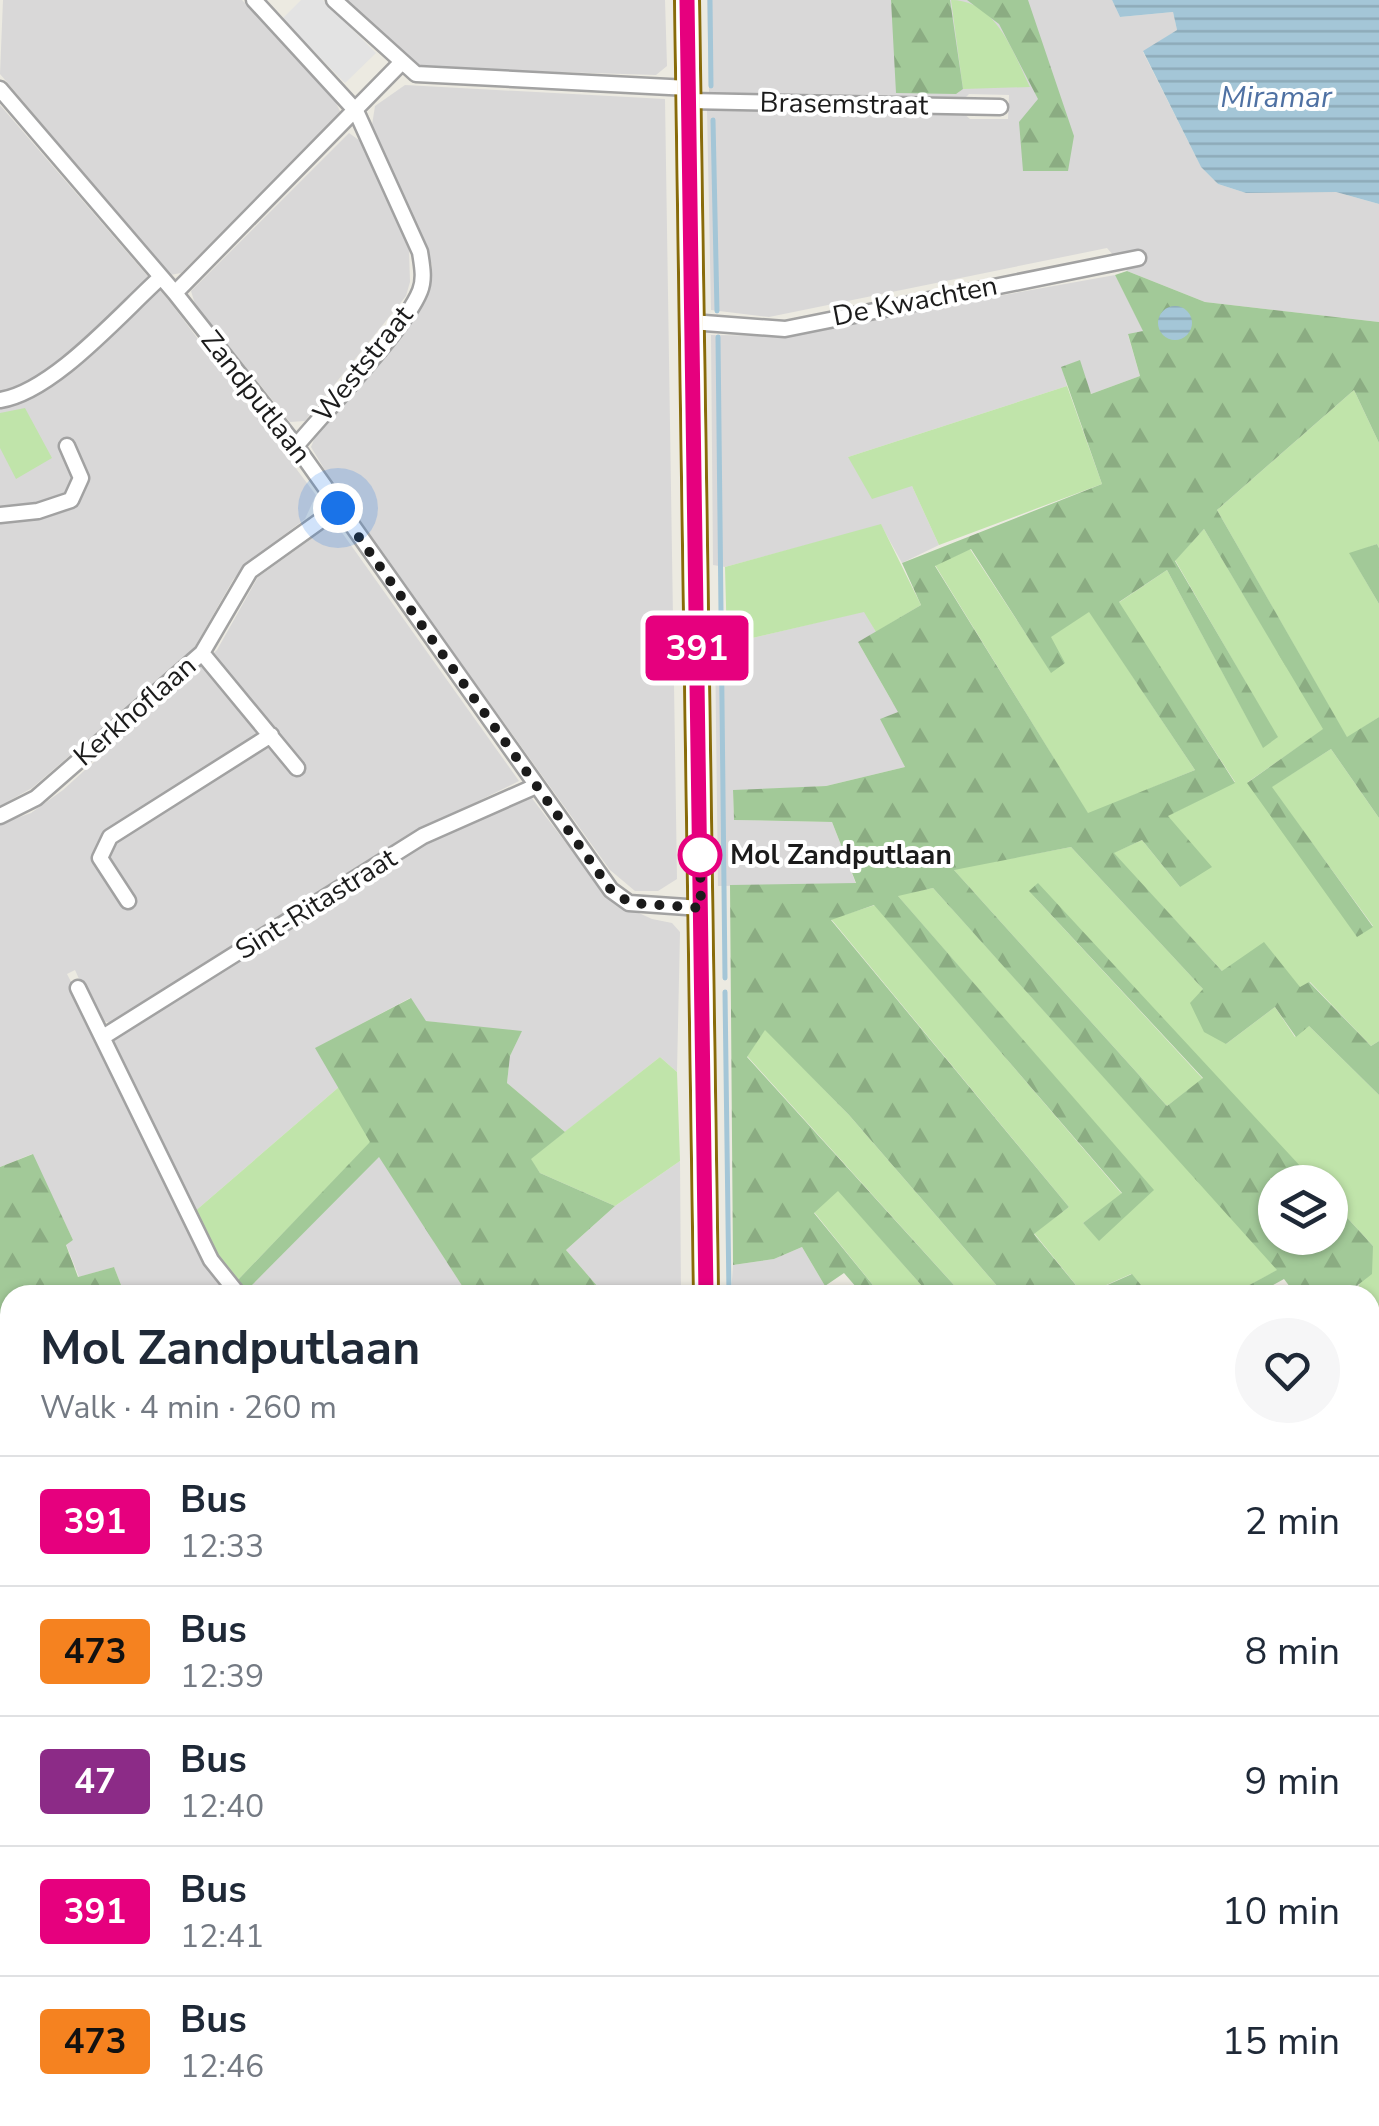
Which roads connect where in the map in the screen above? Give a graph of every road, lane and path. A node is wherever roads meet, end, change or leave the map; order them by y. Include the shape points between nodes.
1 (254, 0) edge
2 (334, 0) edge
3 (688, 0) edge
4 (400, 64) junction
5 (0, 89) edge
6 (689, 95) junction
7 (1000, 107) dead end
8 (356, 111) junction
9 (1138, 258) dead end
10 (162, 277) junction
11 (175, 292) junction
12 (691, 322) junction
13 (0, 400) edge
14 (67, 446) dead end
15 (296, 446) junction
16 (338, 508) junction
17 (0, 515) edge
18 (202, 654) junction
19 (271, 735) junction
20 (298, 768) dead end
21 (536, 786) junction
22 (0, 816) edge
23 (128, 901) dead end
24 (701, 908) junction
25 (78, 988) dead end
26 (103, 1037) junction
27 (231, 1285) edge
28 (706, 1285) edge

1 - 8 street, Weststraat
2 - 4 street
3 - 6 main road
4 - 6 street, Brasemstraat via 432,78
4 - 8 street
5 - 10 street, Zandputlaan
6 - 7 street, Brasemstraat
6 - 12 main road
8 - 11 street
8 - 15 street, Weststraat via 420,252 420,291
9 - 12 street, De Kwachten via 784,329
10 - 11 street, Zandputlaan
10 - 13 street via 49,377
11 - 15 street, Zandputlaan
12 - 24 main road
14 - 17 street via 81,478 72,500
15 - 16 street, Zandputlaan
16 - 18 street, Kerkhoflaan via 250,571
16 - 21 street, Zandputlaan
18 - 19 street
18 - 22 street, Kerkhoflaan via 36,798
19 - 20 street
19 - 23 street via 110,836 102,846 103,869
21 - 24 street, Zandputlaan via 611,890 630,903
21 - 26 street, Sint-Ritastraat via 423,836
24 - 28 main road
25 - 26 street
26 - 27 street via 211,1260

